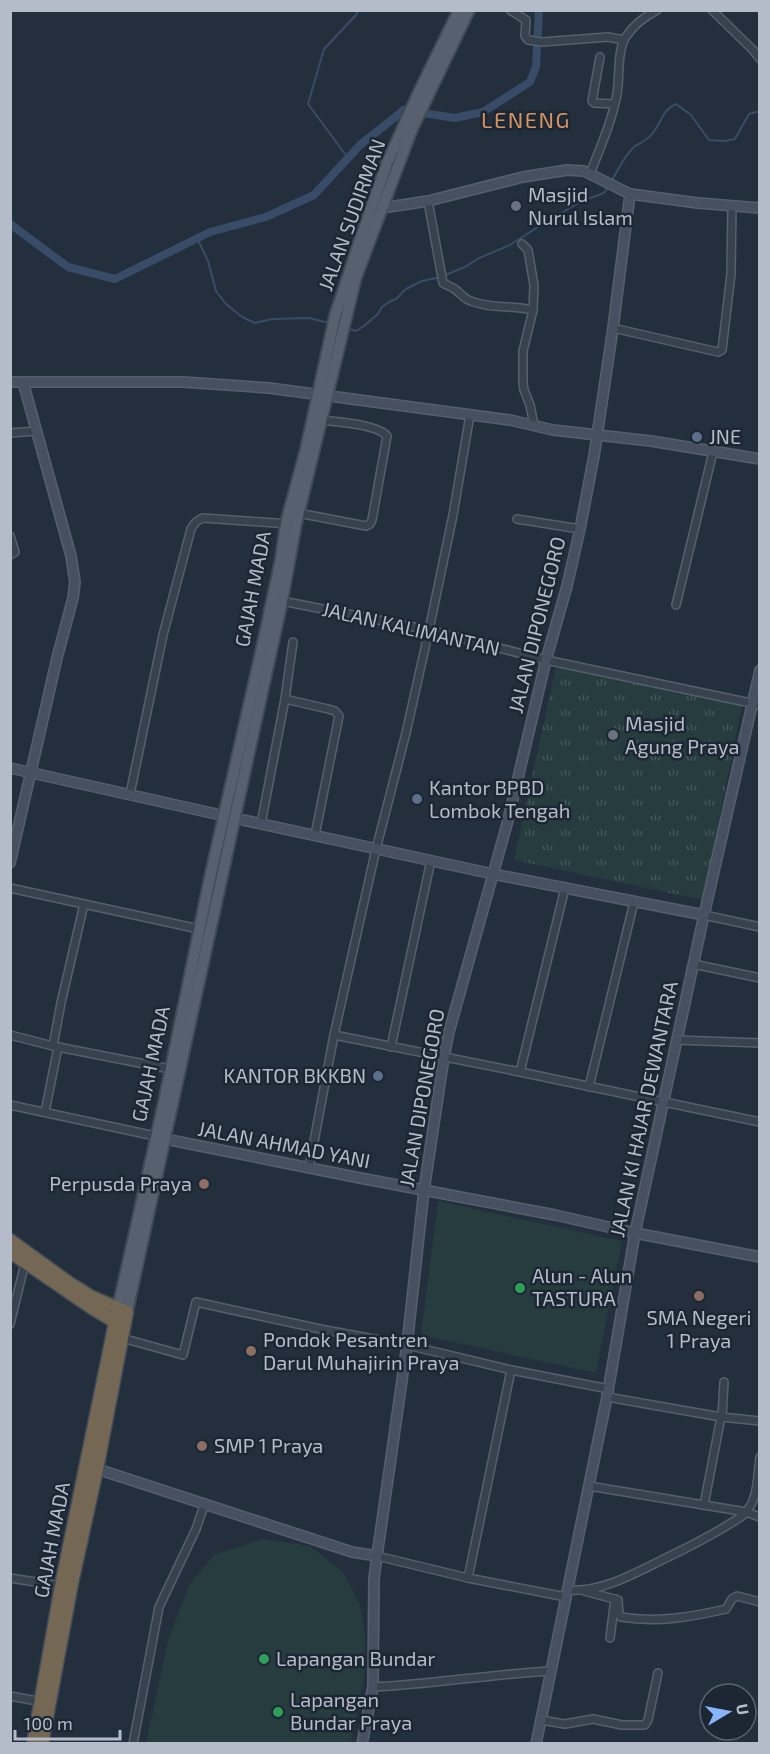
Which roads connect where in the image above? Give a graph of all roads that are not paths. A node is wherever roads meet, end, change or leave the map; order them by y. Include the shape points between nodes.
1 (459, 10) edge
2 (469, 10) edge
3 (510, 10) edge
4 (657, 10) edge
5 (712, 10) edge
6 (624, 40) junction
7 (600, 57) dead end
8 (759, 59) edge
9 (422, 97) junction
10 (614, 104) junction
11 (408, 127) junction
12 (590, 174) junction
13 (630, 194) junction
14 (428, 201) junction
15 (732, 205) junction
16 (382, 208) junction
17 (759, 208) edge
18 (522, 244) dead end
19 (533, 309) junction
20 (341, 316) junction
21 (613, 328) junction
22 (337, 333) junction
23 (10, 382) edge
24 (23, 382) junction
25 (322, 396) junction
26 (470, 415) junction
27 (321, 420) junction
28 (534, 425) junction
29 (36, 431) junction
30 (10, 433) edge
31 (597, 435) junction
32 (713, 452) junction
33 (759, 459) edge
34 (517, 519) dead end
35 (293, 520) junction
36 (580, 529) junction
37 (10, 536) edge
38 (10, 555) edge
39 (282, 601) junction
40 (676, 605) dead end
41 (429, 630) junction
42 (293, 642) dead end
43 (546, 660) junction
44 (759, 670) edge
45 (259, 683) junction
46 (285, 699) junction
47 (756, 705) edge
48 (10, 768) edge
49 (32, 773) junction
50 (130, 794) junction
51 (230, 817) junction
52 (261, 824) junction
53 (315, 835) junction
54 (376, 849) junction
55 (431, 860) junction
56 (11, 861) edge
57 (493, 874) junction
58 (10, 888) edge
59 (565, 888) junction
60 (634, 902) junction
61 (84, 904) junction
62 (704, 915) junction
63 (759, 927) edge
64 (199, 929) junction
65 (693, 964) junction
66 (759, 978) edge
67 (189, 1002) junction
68 (10, 1035) edge
69 (334, 1035) junction
70 (677, 1040) junction
71 (759, 1043) edge
72 (55, 1046) junction
73 (391, 1047) junction
74 (444, 1058) junction
75 (170, 1069) junction
76 (520, 1072) junction
77 (589, 1087) junction
78 (663, 1101) junction
79 (10, 1105) edge
80 (45, 1112) junction
81 (759, 1122) edge
82 (160, 1138) junction
83 (309, 1168) junction
84 (424, 1190) junction
85 (635, 1233) junction
86 (10, 1240) edge
87 (10, 1252) edge
88 (759, 1257) edge
89 (25, 1263) junction
90 (123, 1310) junction
91 (10, 1324) edge
92 (120, 1329) junction
93 (407, 1345) junction
94 (511, 1370) junction
95 (724, 1382) dead end
96 (608, 1393) junction
97 (722, 1417) junction
98 (759, 1421) edge
99 (759, 1457) edge
100 (97, 1469) junction
101 (589, 1486) junction
102 (205, 1503) junction
103 (704, 1505) junction
104 (746, 1512) junction
105 (759, 1516) edge
106 (376, 1556) junction
107 (10, 1578) edge
108 (468, 1578) junction
109 (62, 1586) junction
110 (581, 1590) junction
111 (567, 1594) junction
112 (615, 1599) junction
113 (759, 1602) edge
114 (610, 1638) dead end
115 (552, 1671) junction
116 (658, 1673) dead end
117 (373, 1687) junction
118 (10, 1696) edge
119 (45, 1702) junction
120 (541, 1720) junction
121 (33, 1743) edge
122 (42, 1743) edge
123 (133, 1743) edge
124 (362, 1743) edge
125 (536, 1743) edge

1 - 9 main road
2 - 9 main road
3 - 6 street via 526,19 528,40
4 - 6 street via 636,24
5 - 8 street
6 - 10 street
7 - 10 street via 592,101
9 - 11 main road
10 - 12 street
11 - 16 main road
11 - 20 main road, JALAN SUDIRMAN via 387,163
12 - 13 street
12 - 14 street via 576,170 545,173
13 - 15 street
13 - 21 street, JALAN DIPONEGORO
14 - 16 street
14 - 19 street via 443,283 474,303
15 - 17 street
15 - 21 street via 722,351
16 - 20 main road
18 - 19 street via 528,250 532,268
19 - 28 street via 524,351 523,383
20 - 22 main road
21 - 31 street, JALAN DIPONEGORO
22 - 25 main road
22 - 25 main road via 324,367
23 - 24 street
24 - 25 street via 183,382
24 - 29 street
25 - 26 street
25 - 27 main road, GAJAH MADA
25 - 35 main road, GAJAH MADA via 306,449
26 - 28 street
26 - 41 street
27 - 35 main road, GAJAH MADA
27 - 35 street via 362,426 387,435 372,520 366,526
28 - 31 street
29 - 30 street
29 - 49 street via 75,582
31 - 32 street
31 - 36 street, JALAN DIPONEGORO
32 - 33 street
32 - 40 street
34 - 36 street
35 - 39 main road, GAJAH MADA
35 - 45 main road, GAJAH MADA via 280,559
35 - 50 street via 203,518 194,523 163,635
36 - 43 street, JALAN DIPONEGORO
37 - 38 street via 15,552
39 - 41 street, JALAN KALIMANTAN
39 - 45 main road, GAJAH MADA
41 - 43 street, JALAN KALIMANTAN
41 - 54 street
42 - 46 street
43 - 47 street, JALAN KALIMANTAN
43 - 57 street, JALAN DIPONEGORO
44 - 47 street, JALAN KI HAJAR DEWANTARA
45 - 51 main road, GAJAH MADA
46 - 52 street
46 - 53 street via 328,709 340,717
47 - 62 street, JALAN KI HAJAR DEWANTARA
48 - 49 street
49 - 50 street
49 - 56 street
50 - 51 street
51 - 52 street
51 - 64 main road, GAJAH MADA
51 - 67 main road, GAJAH MADA
52 - 53 street
53 - 54 street
54 - 55 street
54 - 69 street
55 - 57 street
55 - 73 street
57 - 59 street
57 - 74 street, JALAN DIPONEGORO
58 - 61 street
59 - 60 street
59 - 76 street
60 - 62 street
60 - 77 street
61 - 64 street
61 - 72 street
62 - 63 street
62 - 65 street, JALAN KI HAJAR DEWANTARA
64 - 67 main road, GAJAH MADA
65 - 66 street
65 - 70 street, JALAN KI HAJAR DEWANTARA
67 - 75 main road, GAJAH MADA
67 - 82 main road, GAJAH MADA
68 - 72 street
69 - 73 street
69 - 83 street
70 - 71 street
70 - 78 street, JALAN KI HAJAR DEWANTARA
72 - 75 street
72 - 80 street
73 - 74 street
74 - 76 street
74 - 84 street, JALAN DIPONEGORO
75 - 82 main road, GAJAH MADA
76 - 77 street
77 - 78 street
78 - 81 street
78 - 85 street, JALAN KI HAJAR DEWANTARA
79 - 80 street
80 - 82 street
82 - 83 street, JALAN AHMAD YANI
82 - 90 main road, GAJAH MADA
83 - 84 street, JALAN AHMAD YANI
84 - 85 street, JALAN AHMAD YANI
84 - 93 street, JALAN DIPONEGORO
85 - 88 street, JALAN AHMAD YANI
85 - 96 street, JALAN KI HAJAR DEWANTARA
86 - 90 highway via 92,1297
87 - 89 highway
89 - 91 street
89 - 92 highway
90 - 92 highway, GAJAH MADA
92 - 93 street via 183,1355 196,1302
92 - 100 highway, GAJAH MADA
92 - 109 highway, GAJAH MADA
93 - 94 street
93 - 106 street, JALAN DIPONEGORO
94 - 96 street
94 - 108 street
95 - 97 street
96 - 97 street
96 - 101 street, JALAN KI HAJAR DEWANTARA
97 - 98 street
97 - 103 street
99 - 104 street via 755,1493
100 - 102 street
100 - 119 highway, GAJAH MADA
101 - 103 street
101 - 111 street, JALAN KI HAJAR DEWANTARA
102 - 106 street via 352,1552
102 - 123 street via 159,1606
103 - 104 street
104 - 105 street
104 - 110 street via 704,1540 637,1573
106 - 108 street
106 - 117 street, JALAN DIPONEGORO
107 - 109 street
108 - 111 street
109 - 119 highway, GAJAH MADA
110 - 111 street
110 - 112 street
111 - 115 street, JALAN KI HAJAR DEWANTARA
112 - 113 street via 619,1601 621,1617 655,1621 725,1609 737,1596
112 - 114 street
115 - 117 street
115 - 120 street, JALAN KI HAJAR DEWANTARA
116 - 120 street via 645,1725 593,1719 565,1724
117 - 124 street, JALAN DIPONEGORO
118 - 119 street
119 - 121 highway, GAJAH MADA
119 - 122 highway, GAJAH MADA
120 - 125 street, JALAN KI HAJAR DEWANTARA

